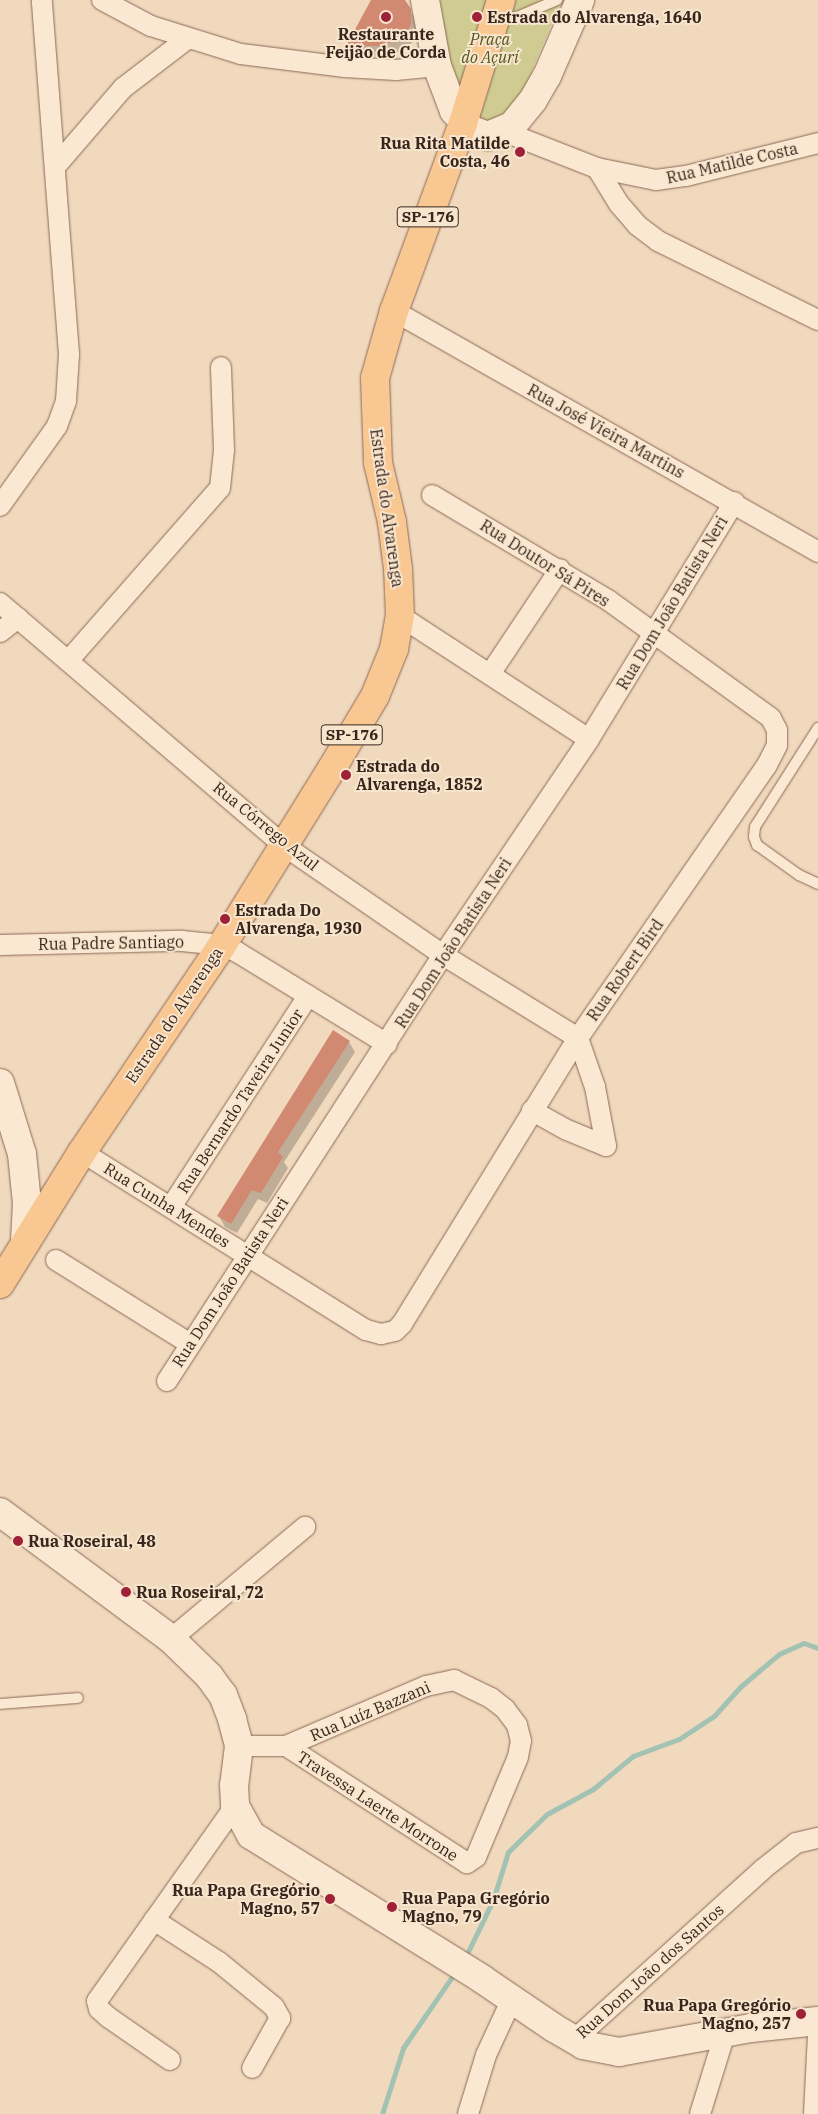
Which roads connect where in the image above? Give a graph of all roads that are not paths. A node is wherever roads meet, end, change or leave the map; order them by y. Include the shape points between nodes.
1 (42, 0) edge
2 (102, 0) edge
3 (425, 0) edge
4 (557, 0) edge
5 (580, 0) edge
6 (508, 9) edge
7 (187, 40) junction
8 (437, 66) junction
9 (463, 123) junction
10 (505, 132) junction
11 (818, 143) edge
12 (55, 166) junction
13 (597, 168) junction
14 (394, 311) junction
15 (818, 320) edge
16 (221, 367) dead end
17 (432, 495) dead end
18 (734, 502) junction
19 (0, 506) edge
20 (818, 552) edge
21 (560, 569) junction
22 (0, 603) edge
23 (400, 616) junction
24 (18, 618) junction
25 (0, 632) edge
26 (654, 636) junction
27 (68, 661) junction
28 (490, 674) junction
29 (818, 728) edge
30 (589, 739) junction
31 (284, 844) junction
32 (818, 884) edge
33 (0, 945) edge
34 (222, 946) junction
35 (443, 955) junction
36 (308, 996) junction
37 (578, 1038) junction
38 (387, 1044) junction
39 (0, 1083) edge
40 (532, 1111) junction
41 (82, 1152) junction
42 (24, 1172) junction
43 (50, 1202) junction
44 (171, 1207) junction
45 (25, 1240) junction
46 (247, 1256) junction
47 (56, 1260) dead end
48 (0, 1284) edge
49 (381, 1334) joint
50 (189, 1343) junction
51 (167, 1381) dead end
52 (0, 1512) edge
53 (305, 1527) dead end
54 (171, 1639) junction
55 (78, 1698) dead end
56 (0, 1704) edge
57 (239, 1746) junction
58 (286, 1746) junction
59 (235, 1806) junction
60 (818, 1838) edge
61 (471, 1863) joint
62 (154, 1920) junction
63 (512, 1999) junction
64 (818, 2021) edge
65 (725, 2033) junction
66 (818, 2035) edge
67 (574, 2040) junction
68 (170, 2060) dead end
69 (252, 2068) dead end
70 (468, 2114) edge
71 (700, 2114) edge
72 (814, 2114) edge

1 - 12 street
2 - 7 street via 151,26
3 - 8 street
4 - 6 lane
5 - 10 street via 547,76 517,122
6 - 9 main road, Estrada do Alvarenga / SP-176
7 - 8 street via 266,58 345,67 396,70
7 - 12 street via 123,88
8 - 9 street via 454,111
9 - 10 street via 480,135
9 - 14 main road, Estrada do Alvarenga / SP-176
10 - 13 street, Rua Matilde Costa
11 - 13 street, Rua Matilde Costa via 686,176 656,180
12 - 19 street via 68,354 66,401 57,426
13 - 15 street via 619,204 637,225 658,241
14 - 18 street, Rua José Vieira Martins
14 - 23 main road, Estrada do Alvarenga / SP-176 via 375,378 374,419 378,463 392,522
16 - 27 street via 224,450 220,488
17 - 21 street, Rua Doutor Sá Pires
18 - 20 street, Rua José Vieira Martins
18 - 26 street, Rua Dom João Batista Neri
21 - 26 street, Rua Doutor Sá Pires
21 - 28 street
22 - 24 street, Rua Córrego Azul
23 - 28 street
23 - 31 main road, Estrada do Alvarenga / SP-176 via 394,650 375,696
24 - 25 street
24 - 27 street, Rua Córrego Azul
26 - 30 street, Rua Dom João Batista Neri
26 - 37 street, Rua Robert Bird via 771,718 777,730 777,745 767,765
27 - 31 street, Rua Córrego Azul
28 - 30 street
29 - 32 lane via 755,827 754,837 757,845
30 - 35 street, Rua Dom João Batista Neri
31 - 34 main road, Estrada do Alvarenga / SP-176
31 - 35 street, Rua Córrego Azul
33 - 34 street, Rua Padre Santiago via 182,941
34 - 36 street
34 - 41 main road, Estrada do Alvarenga / SP-176
35 - 37 street, Rua Córrego Azul
35 - 38 street, Rua Dom João Batista Neri
36 - 38 street
36 - 44 street, Rua Bernardo Taveira Junior
37 - 40 street, Rua Robert Bird
37 - 40 street via 595,1087 606,1146 565,1130
38 - 46 street, Rua Dom João Batista Neri
39 - 42 street via 13,1118
40 - 49 street, Rua Robert Bird via 402,1324 394,1331
41 - 43 main road, Estrada do Alvarenga / SP-176
41 - 44 street, Rua Cunha Mendes
42 - 43 street via 36,1194
42 - 45 street via 27,1203
43 - 45 main road, Estrada do Alvarenga / SP-176
44 - 46 street, Rua Cunha Mendes
45 - 48 main road, Estrada do Alvarenga / SP-176
46 - 49 street, Rua Cunha Mendes via 366,1330
46 - 50 street, Rua Dom João Batista Neri
47 - 50 street
50 - 51 street, Rua Dom João Batista Neri
52 - 54 street
53 - 54 street
54 - 57 street via 223,1695
55 - 56 lane
57 - 58 street, Rua Luíz Bazzani
57 - 59 street
58 - 61 street, Travessa Laerte Morrone via 464,1862
58 - 61 street, Rua Luíz Bazzani via 441,1682 464,1683 491,1698 517,1725 521,1741 499,1804
59 - 62 street
59 - 63 street, Rua Dom João dos Santos via 251,1835
60 - 67 street, Rua Dom João dos Santos via 796,1844 763,1870
62 - 68 street via 101,1994 98,2007
62 - 69 street via 218,1962 274,2007 280,2018
63 - 67 street, Rua Dom João dos Santos
63 - 70 street via 486,2055
64 - 65 street
65 - 67 street via 618,2052 596,2049
65 - 71 street
66 - 72 street

